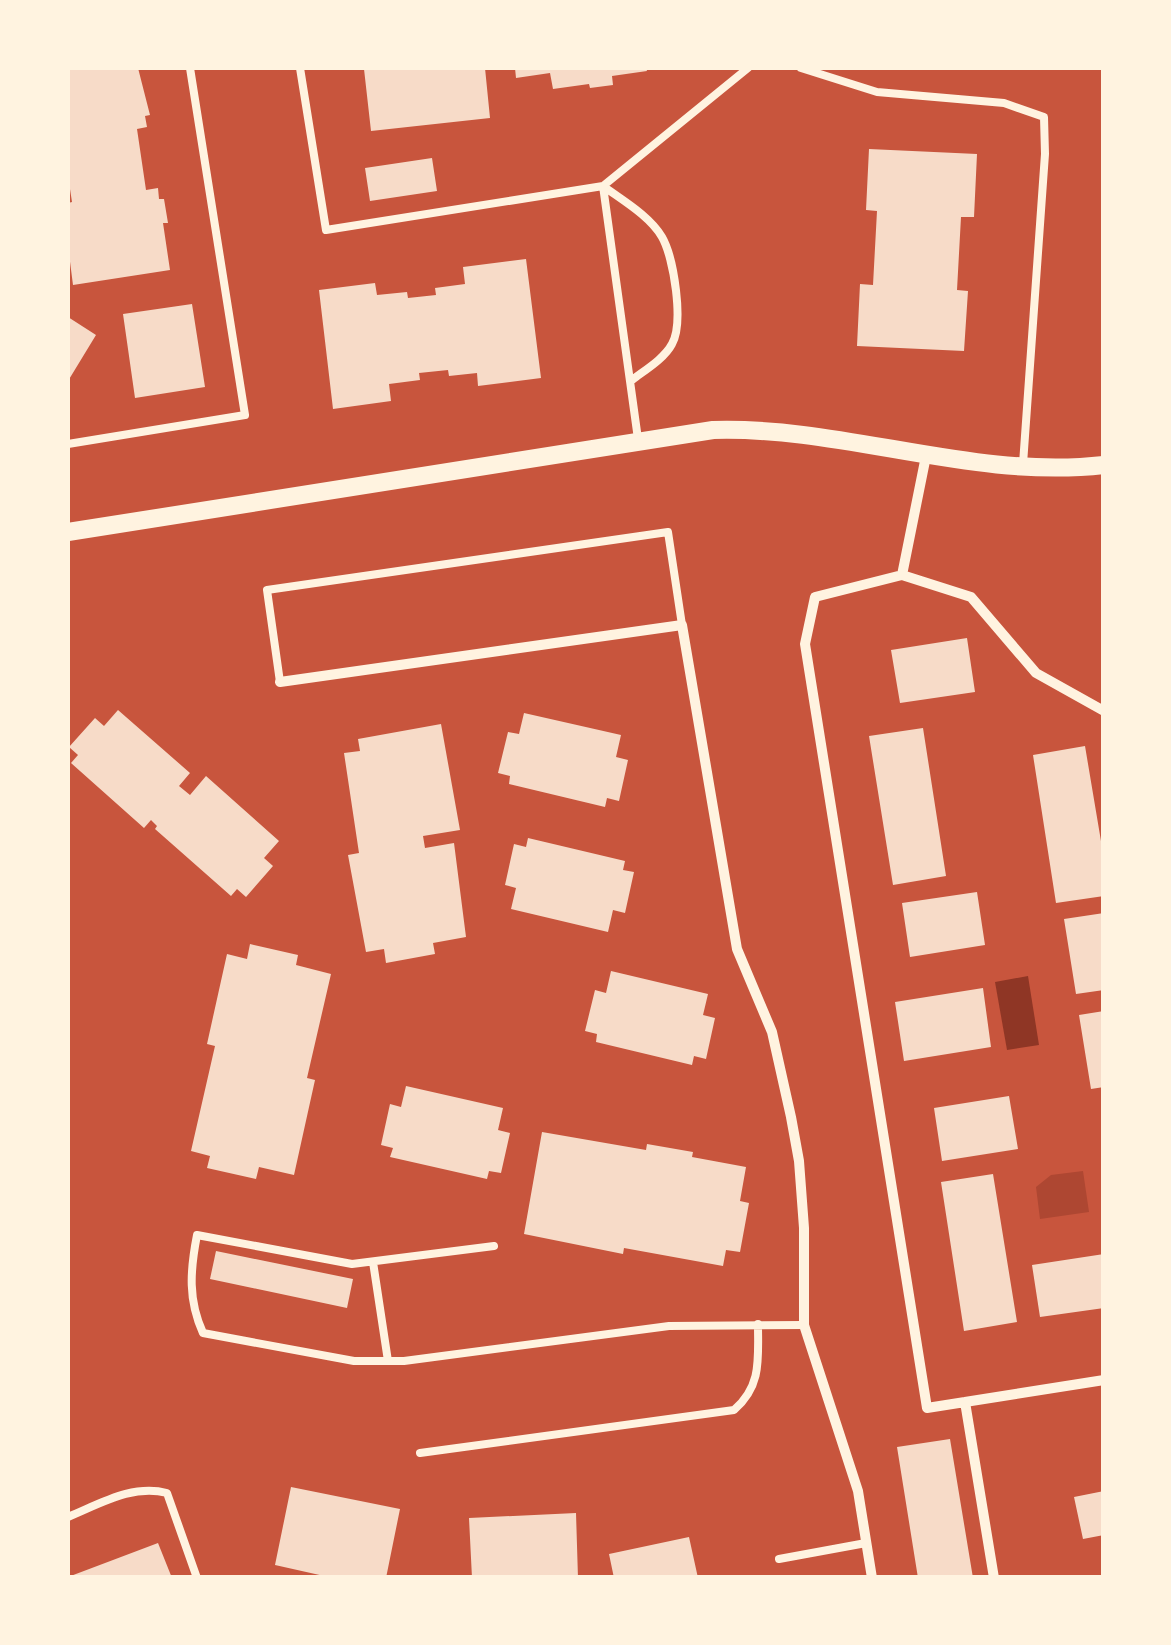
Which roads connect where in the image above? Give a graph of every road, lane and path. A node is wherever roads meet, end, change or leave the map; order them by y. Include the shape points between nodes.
1 (190, 68) edge
2 (300, 68) edge
3 (748, 68) edge
4 (800, 68) edge
5 (604, 186) junction
6 (632, 380) junction
7 (638, 441) junction
8 (68, 444) edge
9 (926, 456) junction
10 (1104, 465) edge
11 (1023, 468) junction
12 (68, 532) edge
13 (902, 576) junction
14 (682, 625) junction
15 (280, 682) joint
16 (1104, 710) edge
17 (494, 1246) dead end
18 (373, 1262) junction
19 (758, 1324) junction
20 (804, 1324) junction
21 (388, 1361) junction
22 (1104, 1380) edge
23 (965, 1402) junction
24 (420, 1453) dead end
25 (68, 1517) edge
26 (866, 1543) junction
27 (778, 1559) dead end
28 (197, 1578) edge
29 (872, 1578) edge
30 (994, 1578) edge

1 - 8 lane via 245,415
2 - 5 lane via 326,230
3 - 5 lane
4 - 11 lane via 877,92 1004,102 1044,117
5 - 6 lane
5 - 6 lane via 662,237 678,306 672,344
6 - 7 lane
7 - 9 street via 751,429
7 - 12 street
9 - 11 street
9 - 13 street
10 - 11 street
13 - 16 street via 971,597 1036,674
13 - 23 street via 815,597 805,644 928,1408
14 - 15 street
14 - 15 lane via 668,532 267,590
14 - 20 street via 738,948 772,1032 799,1161
17 - 18 lane
18 - 21 lane
18 - 21 lane via 352,1264 197,1235 192,1310 203,1333 354,1361
19 - 20 lane
19 - 21 lane via 669,1326
19 - 24 lane via 758,1376 734,1410
20 - 26 street via 858,1491
22 - 23 street
23 - 30 street
25 - 28 lane via 133,1490 167,1493
26 - 27 lane
26 - 29 street

